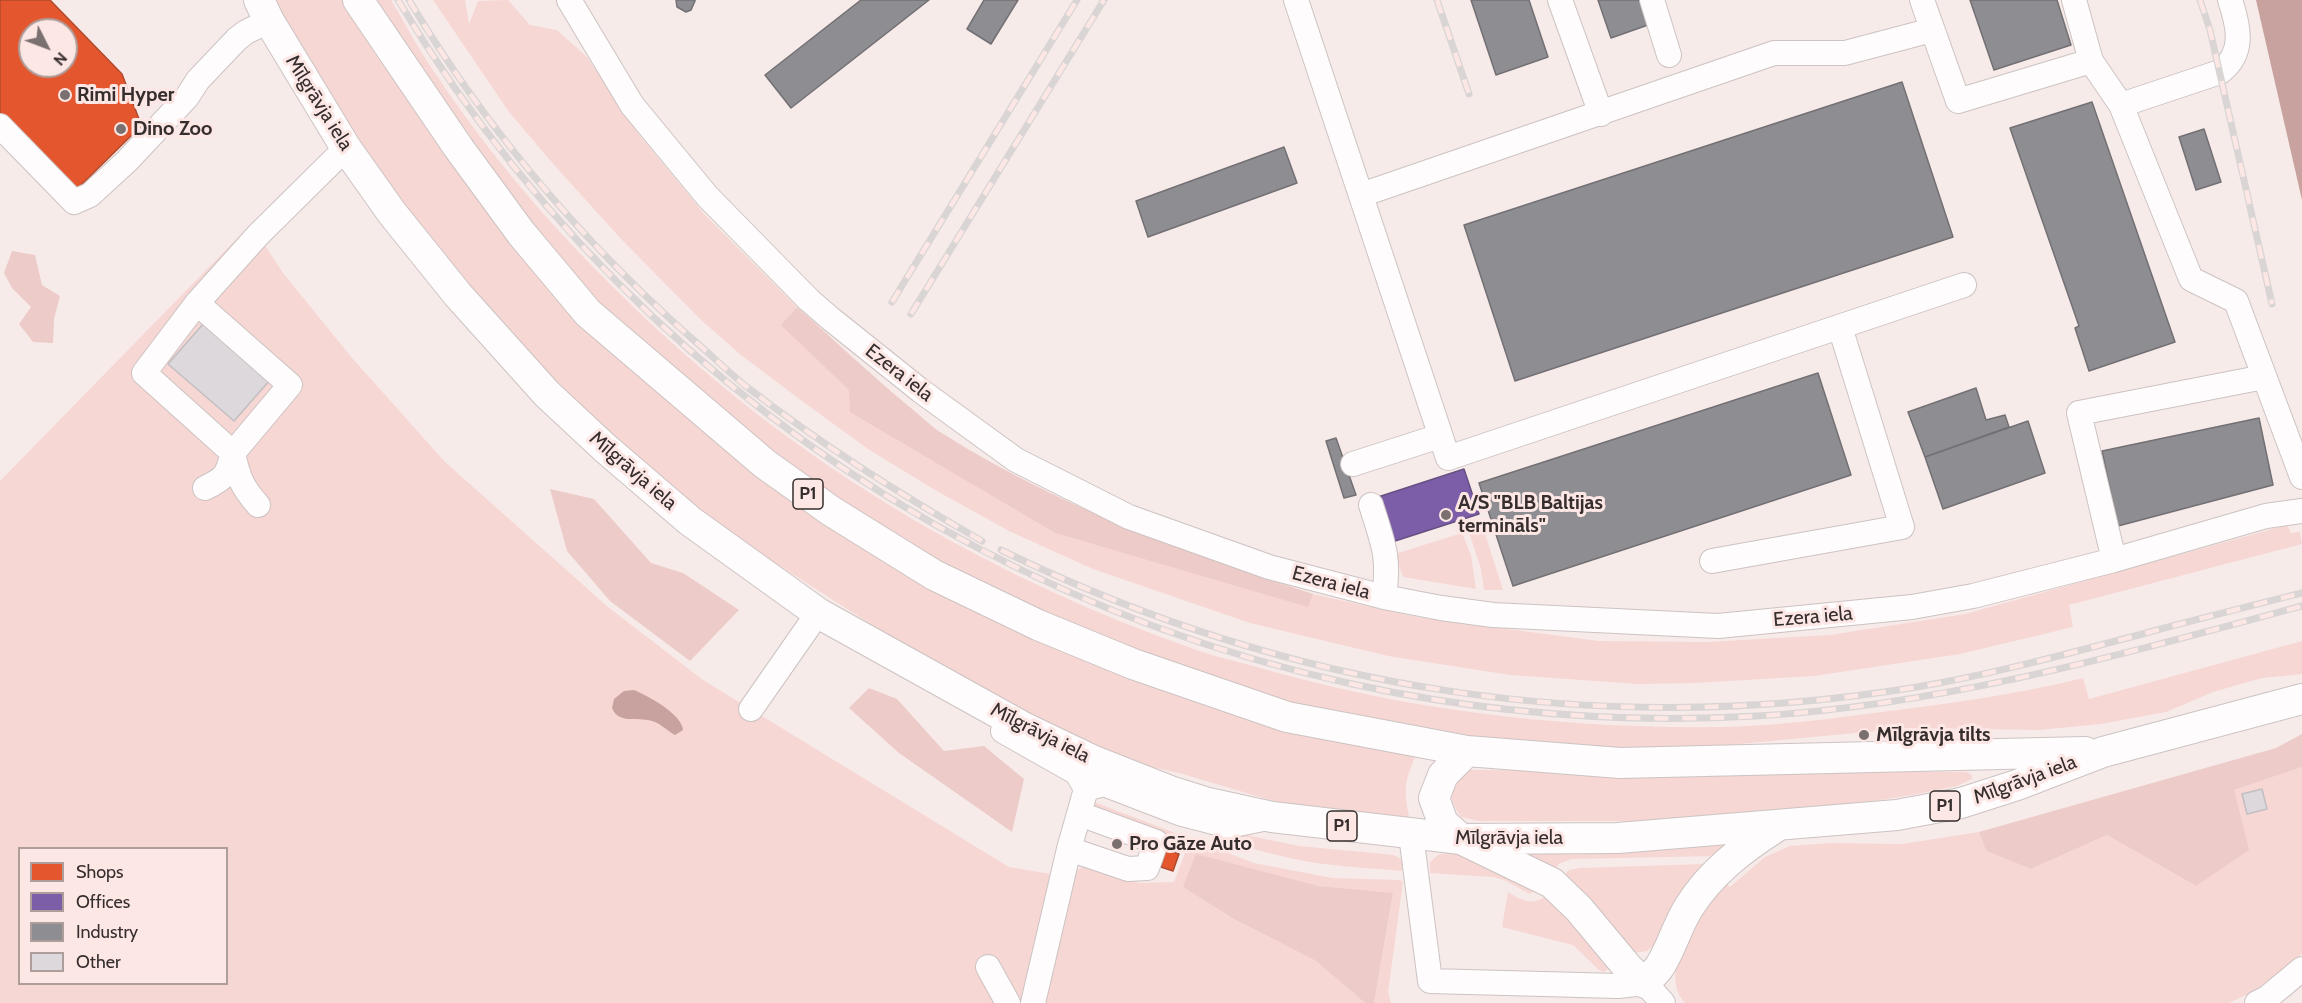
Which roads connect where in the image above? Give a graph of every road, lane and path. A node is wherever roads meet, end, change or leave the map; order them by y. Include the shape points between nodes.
1 (358, 0) edge
2 (569, 0) edge
3 (1296, 0) edge
4 (1560, 0) edge
5 (1652, 0) edge
6 (1922, 0) edge
7 (2074, 0) edge
8 (2230, 0) edge
9 (264, 11) edge
10 (1932, 30) junction
11 (1669, 55) dead end
12 (2091, 61) junction
13 (2121, 105) junction
14 (1600, 114) junction
15 (0, 126) edge
16 (346, 148) junction
17 (1361, 195) junction
18 (1964, 285) dead end
19 (197, 303) junction
20 (1840, 327) junction
21 (2264, 377) junction
22 (1440, 436) junction
23 (233, 453) junction
24 (1353, 464) dead end
25 (2302, 477) edge
26 (205, 488) dead end
27 (258, 505) dead end
28 (1371, 505) dead end
29 (2302, 512) edge
30 (2114, 560) junction
31 (1712, 561) dead end
32 (1384, 597) junction
33 (818, 613) junction
34 (965, 694) junction
35 (2302, 699) edge
36 (752, 710) dead end
37 (1467, 751) junction
38 (2103, 752) junction
39 (1086, 789) junction
40 (1080, 814) junction
41 (1272, 818) junction
42 (1779, 824) junction
43 (1411, 835) junction
44 (1461, 839) junction
45 (1069, 849) junction
46 (988, 967) dead end
47 (2302, 969) edge
48 (1654, 993) edge
49 (1008, 1003) edge
50 (1033, 1003) edge
51 (2257, 1003) edge

1 - 37 main road, Mīlgrāvja iela / P1 via 479,176 588,313 765,464 831,511 934,574 1038,625 1133,664 1287,717
2 - 32 street, Ezera iela via 632,105 707,196 809,300 921,391 1016,460 1129,517 1269,567
3 - 17 street
4 - 14 street
5 - 11 street
6 - 10 street
7 - 12 street
8 - 13 street via 2238,41 2227,67
9 - 15 street via 127,161 90,195 74,202
9 - 16 main road, Mīlgrāvja iela / P1
10 - 12 street via 1958,102
10 - 14 street via 1845,53 1774,53
12 - 13 street
13 - 21 street via 2191,279 2236,301
14 - 17 street
16 - 19 street via 258,235
16 - 33 main road, Mīlgrāvja iela / P1 via 458,295 548,394 690,521
17 - 22 street
18 - 20 street
19 - 23 street via 144,373
19 - 23 street via 290,386
20 - 22 street via 1448,458
20 - 31 street via 1902,527
21 - 25 street
21 - 30 street via 2079,413
22 - 24 street
23 - 26 street via 227,474
23 - 27 street via 243,488
28 - 32 street via 1386,553
29 - 30 street, Ezera iela via 2266,516
30 - 32 street, Ezera iela via 1973,596 1912,607 1718,626 1493,615
33 - 34 main road, Mīlgrāvja iela / P1
33 - 36 street
34 - 39 street via 1005,734 1077,773
34 - 41 main road, Mīlgrāvja iela / P1 via 1025,728 1125,774 1208,803
35 - 38 main road, Mīlgrāvja iela / P1
37 - 38 main road, Mīlgrāvja iela / P1 via 1620,763
37 - 44 main road via 1443,775 1434,798 1443,823
38 - 42 main road, Mīlgrāvja iela / P1 via 1961,803 1897,815
39 - 40 street
39 - 41 street via 1104,784 1182,814 1228,826
40 - 45 street
40 - 45 street via 1156,842 1147,868 1128,869
41 - 43 main road, Mīlgrāvja iela / P1
42 - 44 main road, Mīlgrāvja iela / P1 via 1618,838
42 - 48 main road via 1743,848 1702,888 1660,967
43 - 44 main road, Mīlgrāvja iela / P1
43 - 48 street via 1430,981 1618,986
44 - 48 main road via 1552,883
45 - 50 street
46 - 49 street
47 - 51 street

